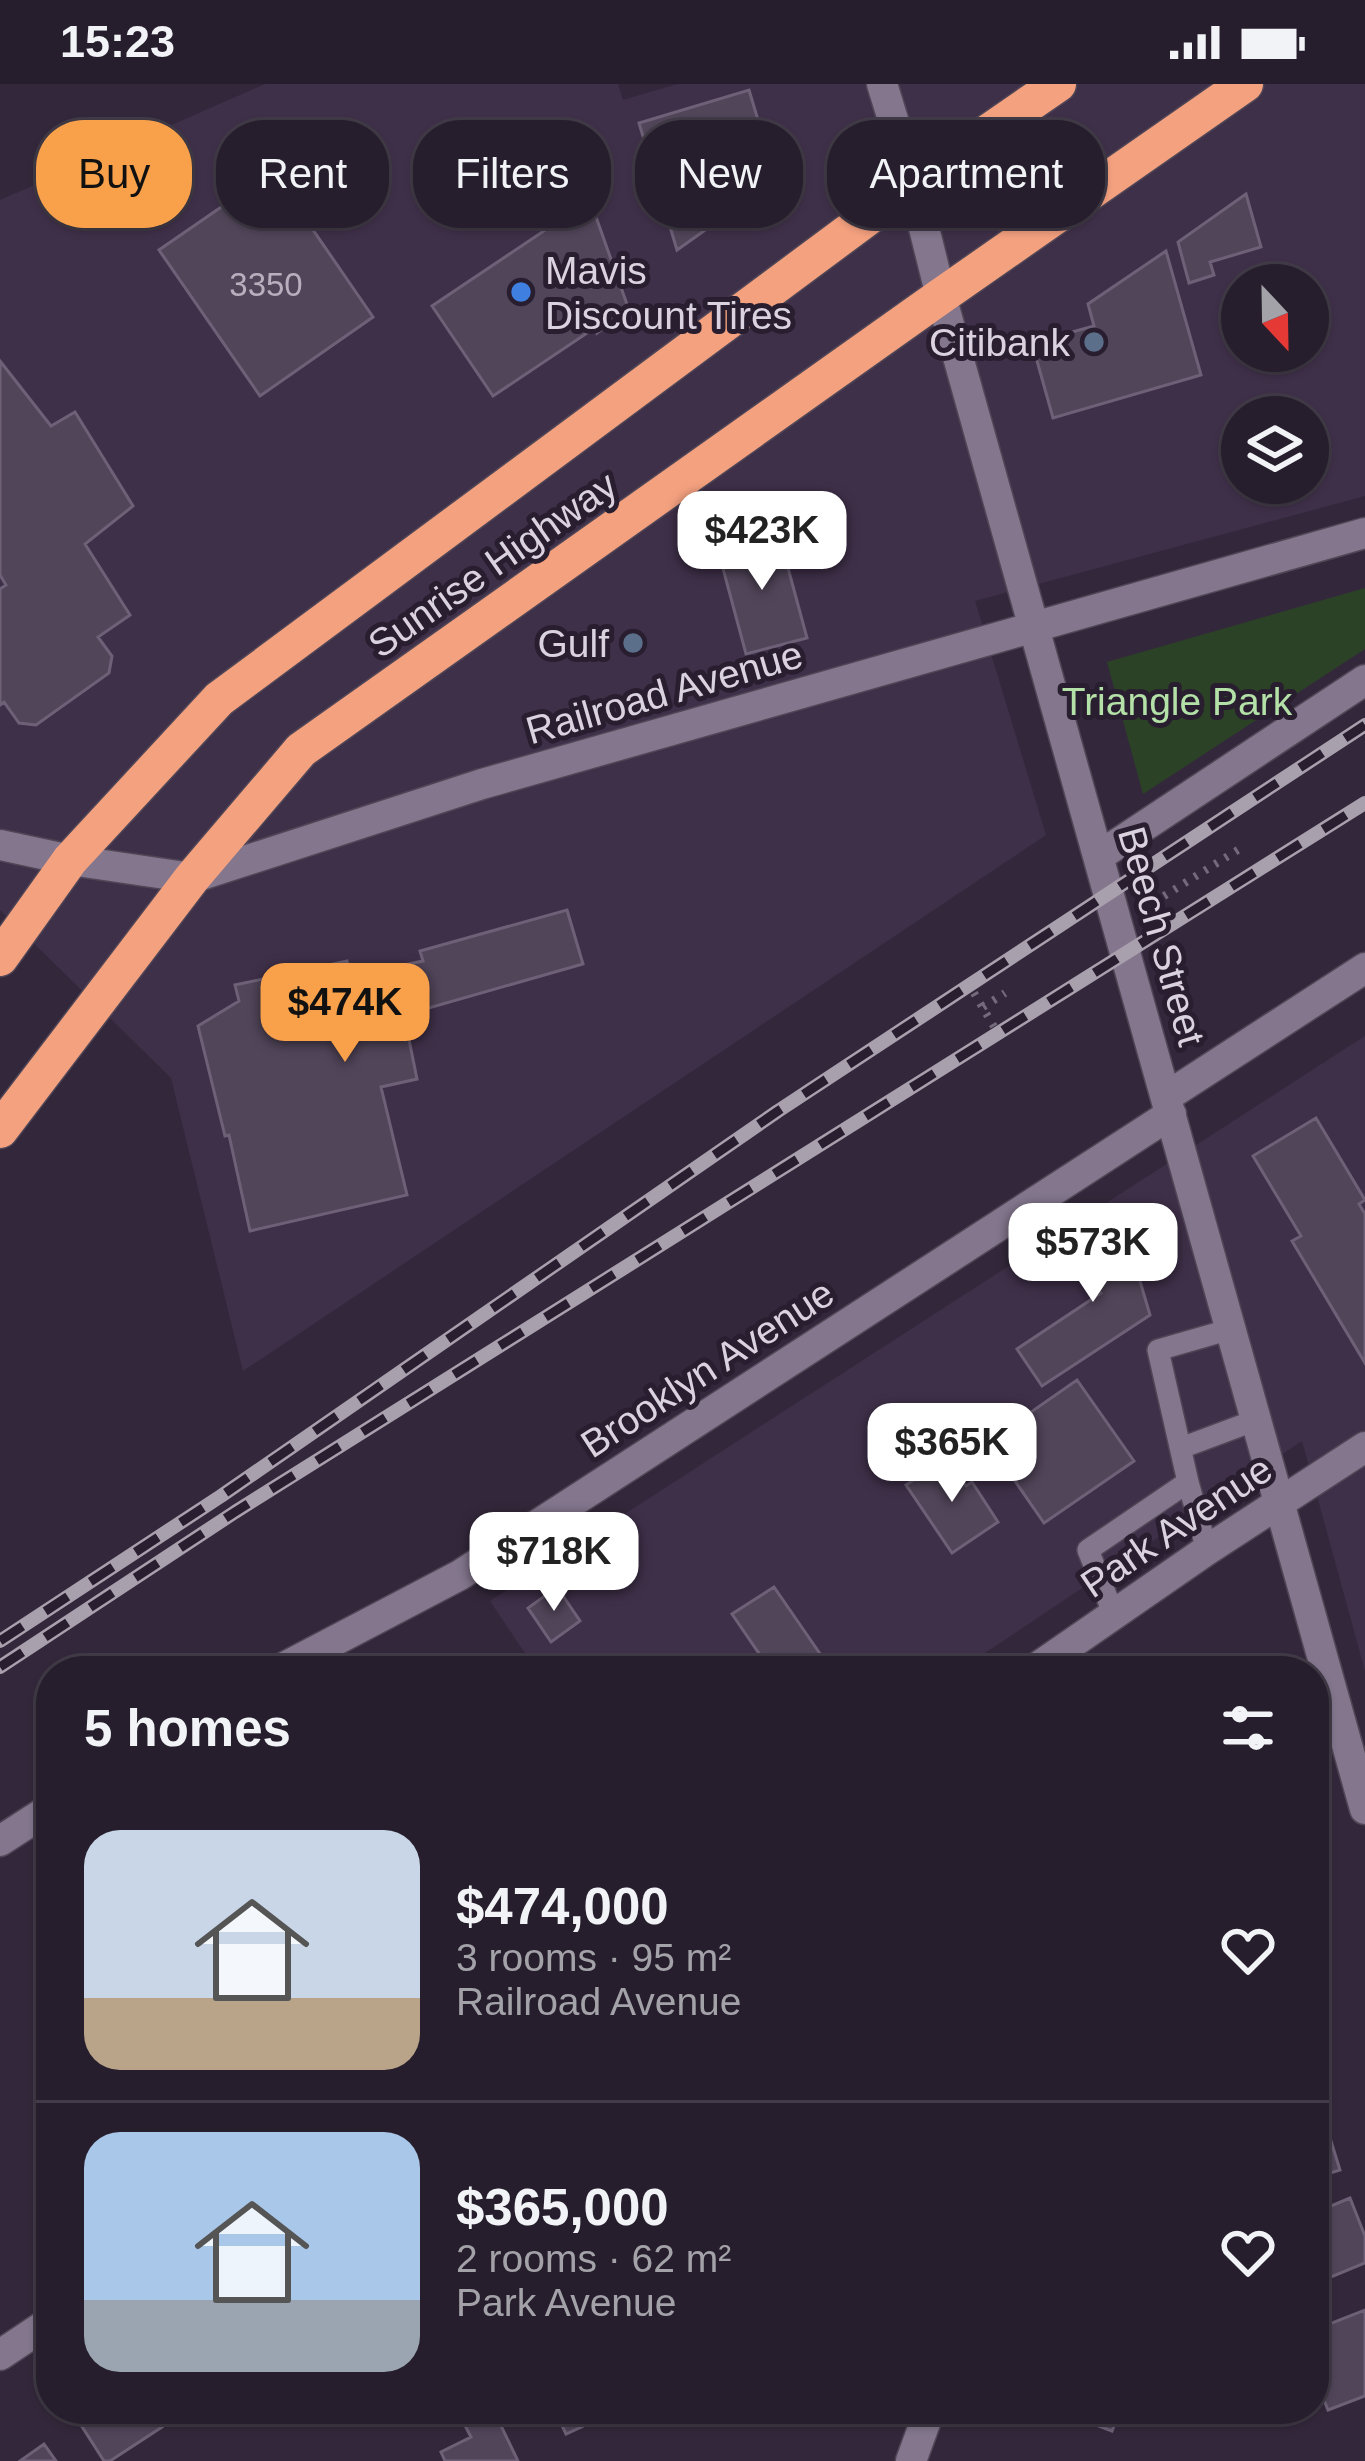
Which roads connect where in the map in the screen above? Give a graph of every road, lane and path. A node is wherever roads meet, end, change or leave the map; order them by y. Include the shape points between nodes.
1 (882, 84) edge
2 (1058, 84) edge
3 (1245, 84) edge
4 (893, 120) edge
5 (1006, 120) edge
6 (854, 228) edge
7 (924, 228) edge
8 (941, 296) junction
9 (1365, 533) edge
10 (1035, 627) junction
11 (1365, 680) edge
12 (0, 845) edge
13 (1241, 848) dead end
14 (1099, 856) junction
15 (70, 860) junction
16 (192, 878) junction
17 (1164, 896) dead end
18 (0, 958) edge
19 (1365, 968) edge
20 (974, 993) dead end
21 (1005, 993) dead end
22 (983, 1007) junction
23 (1002, 1040) dead end
24 (1168, 1105) junction
25 (0, 1130) edge
26 (1231, 1329) junction
27 (1256, 1420) junction
28 (1365, 1447) edge
29 (1181, 1448) junction
30 (1189, 1483) junction
31 (1280, 1503) junction
32 (1208, 1550) junction
33 (1114, 1615) junction
34 (306, 1656) edge
35 (1054, 1656) edge
36 (1323, 1656) edge
37 (1329, 1679) edge
38 (1365, 1808) edge
39 (36, 1818) edge
40 (0, 1841) edge
41 (36, 2331) edge
42 (0, 2355) edge
43 (925, 2424) edge
44 (911, 2461) edge

1 - 4 street, Beech Street
2 - 5 highway, Sunrise Highway
3 - 8 highway, Sunrise Highway
6 - 15 highway, Sunrise Highway via 219,699
7 - 8 street, Beech Street
8 - 10 street, Beech Street
8 - 16 highway, Sunrise Highway via 301,750
9 - 10 street, Railroad Avenue
10 - 14 street, Beech Street
10 - 16 street, Railroad Avenue via 482,784
11 - 14 street
12 - 15 street, Railroad Avenue
13 - 17 path
14 - 24 street, Beech Street
15 - 16 street, Railroad Avenue
15 - 18 highway, Sunrise Highway
16 - 25 highway, Sunrise Highway
19 - 24 street, Brooklyn Avenue
20 - 22 path
21 - 22 path
22 - 23 path
24 - 26 street, Beech Street
24 - 34 street, Brooklyn Avenue via 993,1229 460,1575
26 - 27 street, Beech Street
26 - 29 lane via 1157,1350
27 - 29 lane
27 - 31 street, Beech Street
28 - 31 street, Park Avenue
29 - 30 lane
30 - 32 lane
30 - 33 lane via 1088,1550
31 - 32 street, Park Avenue
31 - 36 street, Beech Street
32 - 33 street, Park Avenue
33 - 35 street, Park Avenue
37 - 38 street, Beech Street
39 - 40 street
41 - 42 street
43 - 44 street

